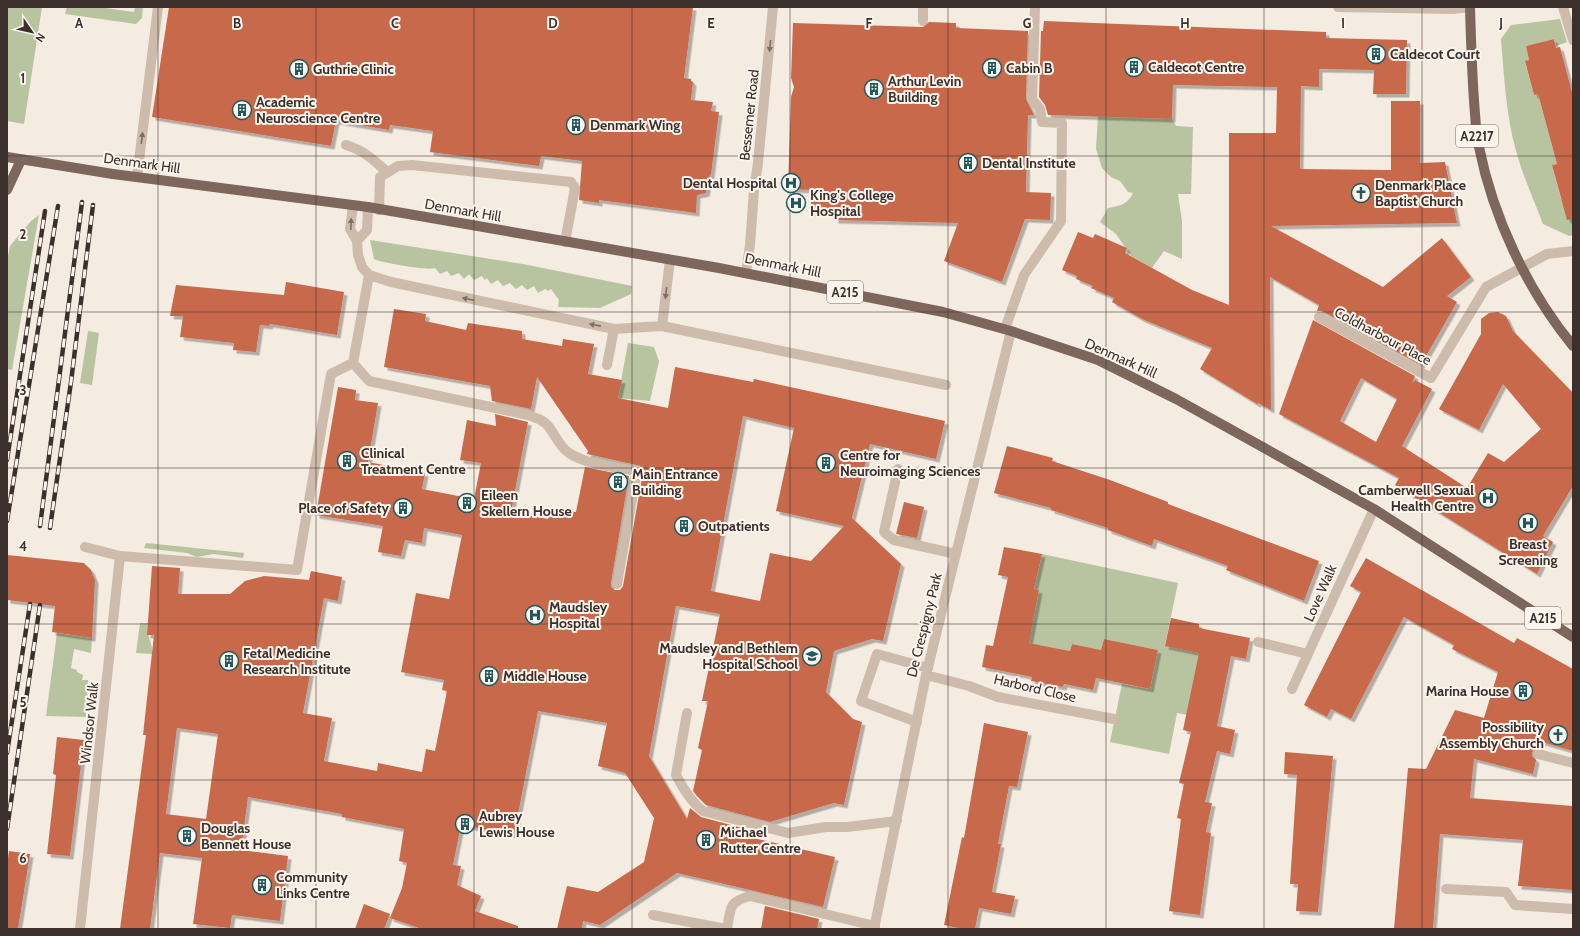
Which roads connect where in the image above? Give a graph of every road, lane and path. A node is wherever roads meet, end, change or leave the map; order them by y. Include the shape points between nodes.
1 (158, 7) edge
2 (773, 7) edge
3 (923, 7) edge
4 (1035, 7) edge
5 (1338, 7) edge
6 (1470, 7) edge
7 (1563, 7) edge
8 (923, 21) dead end
9 (1573, 40) edge
10 (346, 145) dead end
11 (7, 157) edge
12 (21, 160) junction
13 (387, 172) junction
14 (137, 177) junction
15 (7, 190) edge
16 (353, 206) junction
17 (368, 208) junction
18 (379, 210) junction
19 (357, 240) junction
20 (565, 242) junction
21 (1573, 251) edge
22 (670, 260) junction
23 (1522, 267) junction
24 (746, 273) junction
25 (369, 274) junction
26 (1319, 317) dead end
27 (662, 326) junction
28 (614, 329) junction
29 (1008, 330) junction
30 (1573, 346) edge
31 (353, 363) junction
32 (607, 365) dead end
33 (946, 385) dead end
34 (898, 468) dead end
35 (1374, 509) junction
36 (85, 547) dead end
37 (956, 554) junction
38 (120, 556) junction
39 (617, 584) dead end
40 (1573, 637) edge
41 (1258, 642) dead end
42 (1308, 654) junction
43 (927, 671) junction
44 (1292, 689) dead end
45 (687, 713) dead end
46 (1114, 719) dead end
47 (916, 722) junction
48 (1538, 754) dead end
49 (1573, 763) edge
50 (897, 821) junction
51 (1446, 890) dead end
52 (1573, 909) edge
53 (653, 915) dead end
54 (875, 927) edge
55 (80, 929) edge
56 (727, 929) edge

14 -> 1 street
2 -> 24 street, Bessemer Road
3 - 8 street
4 - 29 street, De Crespigny Park via 1032,100 1040,109 1042,122 1062,123 1061,221 1024,275
5 - 6 street
6 - 23 main road, A2217 via 1472,81 1478,146 1495,208
7 - 9 street
10 - 13 street via 357,148
11 - 12 main road, Denmark Hill / A215
12 - 14 main road, Denmark Hill / A215, bridge
12 - 15 main road
13 - 18 street via 380,177
13 - 20 street via 398,166 412,165 571,182 574,188
14 - 16 main road, Denmark Hill / A215
16 - 17 main road, Denmark Hill / A215
19 -> 16 street via 350,229
17 - 18 main road, Denmark Hill / A215
17 - 19 street via 367,230
18 - 20 main road, Denmark Hill / A215
19 - 25 street via 362,267
20 - 22 main road, Denmark Hill / A215
21 - 23 street via 1547,254
22 - 24 main road, Denmark Hill / A215
22 -> 27 street
23 - 26 street, Coldharbour Place via 1486,287 1431,378
23 - 30 main road, A2217
24 - 29 main road, Denmark Hill / A215 via 943,312
28 -> 25 street via 449,295
25 - 31 street
27 - 28 street
27 - 33 street
28 - 32 street
29 - 35 main road, Denmark Hill / A215 via 1098,360 1176,399
29 - 37 street, De Crespigny Park
31 - 38 street via 331,374 296,570
31 - 39 street via 369,381 524,414 540,420 548,426 558,443 568,453 581,460 637,471
34 - 37 street via 884,532 894,540
35 - 40 main road, Denmark Hill / A215
35 - 42 street, Love Walk
36 - 38 street
37 - 43 street, De Crespigny Park
38 - 55 street, Windsor Walk
41 - 42 street
42 - 44 street, Love Walk
43 - 46 street, Harbord Close via 998,697
43 - 47 street, De Crespigny Park
43 - 47 street, Harbord Close via 877,654 861,701
45 - 50 street via 676,774 685,791 703,811 788,833
47 - 50 street, De Crespigny Park
48 - 49 street
50 - 54 street, De Crespigny Park
51 - 52 street via 1506,892 1515,905
53 - 56 street
54 - 56 street via 750,896 736,900 730,909

